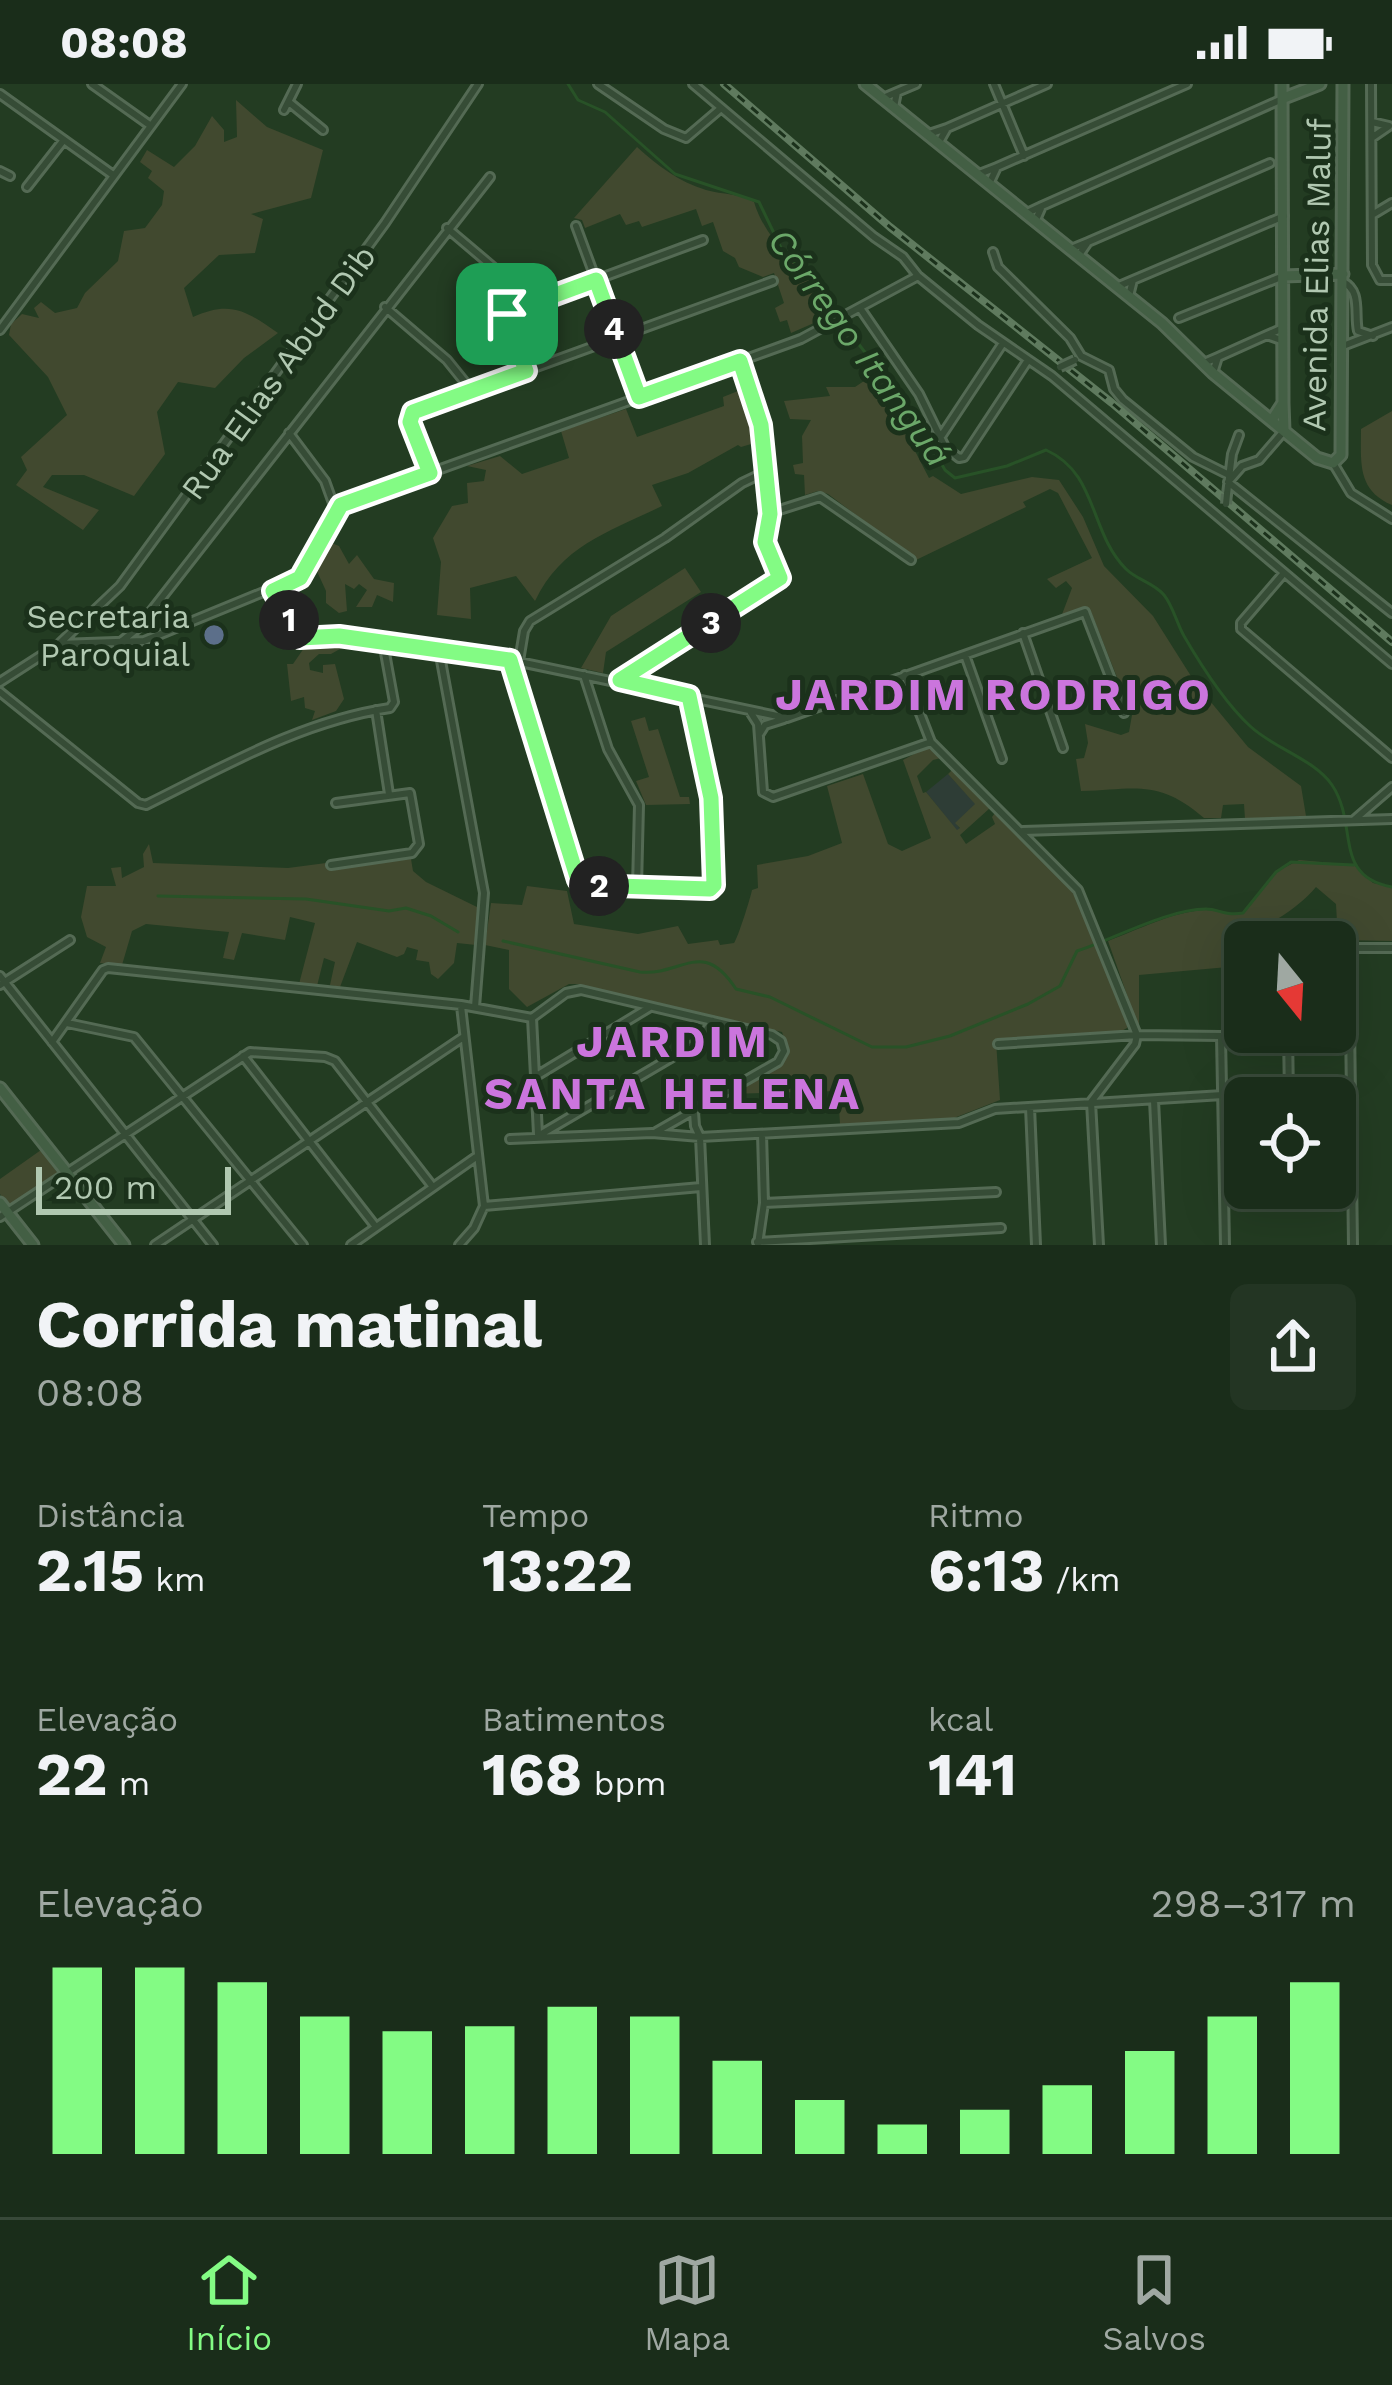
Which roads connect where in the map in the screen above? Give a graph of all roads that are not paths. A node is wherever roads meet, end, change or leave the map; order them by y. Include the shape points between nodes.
1 (92, 84) edge
2 (182, 84) edge
3 (297, 84) edge
4 (478, 84) edge
5 (598, 84) edge
6 (692, 84) edge
7 (865, 84) edge
8 (916, 84) edge
9 (994, 84) edge
10 (1047, 84) edge
11 (1187, 84) edge
12 (1282, 84) edge
13 (1320, 84) edge
14 (1343, 84) edge
15 (1371, 84) edge
16 (897, 92) junction
17 (0, 94) edge
18 (884, 98) junction
19 (1284, 98) junction
20 (1003, 104) junction
21 (894, 106) junction
22 (720, 110) junction
23 (1372, 122) junction
24 (1390, 125) edge
25 (151, 126) junction
26 (947, 128) junction
27 (323, 130) dead end
28 (929, 134) junction
29 (1372, 137) junction
30 (63, 141) junction
31 (939, 142) junction
32 (1024, 155) junction
33 (1284, 160) junction
34 (997, 167) junction
35 (0, 171) edge
36 (978, 174) junction
37 (10, 176) dead end
38 (113, 176) junction
39 (490, 177) dead end
40 (989, 184) junction
41 (27, 188) dead end
42 (1372, 200) junction
43 (1392, 202) edge
44 (1042, 206) junction
45 (1025, 214) junction
46 (1372, 215) junction
47 (1284, 216) junction
48 (1035, 222) junction
49 (576, 226) dead end
50 (448, 228) junction
51 (703, 240) dead end
52 (993, 252) dead end
53 (1072, 254) junction
54 (919, 275) junction
55 (1283, 277) junction
56 (506, 278) dead end
57 (1343, 278) junction
58 (596, 280) junction
59 (1133, 280) junction
60 (1392, 280) edge
61 (773, 281) dead end
62 (1117, 287) junction
63 (1129, 296) junction
64 (385, 307) junction
65 (860, 308) junction
66 (1167, 327) junction
67 (1392, 327) edge
68 (1283, 328) junction
69 (0, 330) edge
70 (1267, 335) junction
71 (1373, 335) junction
72 (618, 339) junction
73 (1283, 341) junction
74 (1004, 343) junction
75 (1343, 346) junction
76 (1218, 357) junction
77 (1078, 358) junction
78 (1028, 360) junction
79 (740, 361) junction
80 (1204, 364) junction
81 (526, 371) junction
82 (1213, 373) junction
83 (1052, 376) junction
84 (472, 392) junction
85 (639, 397) junction
86 (1282, 403) junction
87 (1272, 420) junction
88 (1284, 431) junction
89 (289, 433) junction
90 (1239, 435) dead end
91 (940, 437) junction
92 (1333, 464) junction
93 (766, 472) junction
94 (430, 473) junction
95 (1228, 479) junction
96 (334, 507) junction
97 (770, 514) junction
98 (1392, 519) edge
99 (1226, 521) junction
100 (911, 560) dead end
101 (1284, 573) junction
102 (273, 591) junction
103 (1392, 613) edge
104 (138, 628) junction
105 (1023, 633) junction
106 (143, 641) junction
107 (383, 642) junction
108 (59, 644) junction
109 (117, 645) junction
110 (440, 650) junction
111 (964, 654) junction
112 (514, 660) junction
113 (1392, 664) edge
114 (584, 674) junction
115 (905, 675) junction
116 (620, 680) junction
117 (0, 682) edge
118 (0, 692) edge
119 (689, 696) junction
120 (742, 708) junction
121 (376, 710) junction
122 (1124, 713) dead end
123 (787, 718) junction
124 (759, 738) junction
125 (931, 742) junction
126 (1063, 748) dead end
127 (1392, 758) edge
128 (1002, 759) dead end
129 (1392, 787) edge
130 (389, 794) junction
131 (1376, 800) junction
132 (336, 803) dead end
133 (1390, 819) edge
134 (1353, 820) junction
135 (1023, 831) junction
136 (331, 865) dead end
137 (637, 887) junction
138 (70, 940) dead end
139 (1356, 948) edge
140 (1392, 948) edge
141 (2, 981) edge
142 (622, 998) junction
143 (461, 1005) junction
144 (653, 1005) junction
145 (475, 1007) junction
146 (532, 1018) junction
147 (627, 1021) junction
148 (713, 1021) junction
149 (67, 1023) junction
150 (1137, 1036) junction
151 (462, 1038) junction
152 (52, 1042) junction
153 (998, 1044) dead end
154 (243, 1056) junction
155 (562, 1060) junction
156 (532, 1066) junction
157 (533, 1078) junction
158 (0, 1088) edge
159 (1223, 1095) junction
160 (183, 1096) junction
161 (1154, 1100) junction
162 (367, 1101) junction
163 (1091, 1102) junction
164 (1030, 1107) junction
165 (579, 1111) junction
166 (694, 1112) junction
167 (538, 1121) junction
168 (552, 1126) junction
169 (652, 1133) junction
170 (762, 1134) junction
171 (125, 1135) junction
172 (585, 1135) junction
173 (538, 1136) junction
174 (700, 1137) junction
175 (510, 1139) dead end
176 (309, 1142) junction
177 (476, 1157) junction
178 (68, 1174) junction
179 (251, 1181) junction
180 (433, 1187) junction
181 (701, 1187) junction
182 (996, 1192) dead end
183 (1224, 1193) edge
184 (0, 1203) edge
185 (764, 1203) junction
186 (484, 1206) junction
187 (1224, 1209) edge
188 (1352, 1209) edge
189 (4, 1215) edge
190 (193, 1221) junction
191 (376, 1227) junction
192 (1000, 1228) dead end
193 (911, 1234) junction
194 (461, 1244) edge
195 (758, 1244) edge
196 (34, 1245) edge
197 (124, 1245) edge
198 (155, 1245) edge
199 (213, 1245) edge
200 (303, 1245) edge
201 (350, 1245) edge
202 (705, 1245) edge
203 (911, 1245) edge
204 (1036, 1245) edge
205 (1099, 1245) edge
206 (1161, 1245) edge
207 (1225, 1245) edge
208 (1353, 1245) edge

1 - 25 street
2 - 25 street
3 - 27 street via 287,107
4 - 108 street, Rua Elias Abud Dib via 179,509 109,600
5 - 22 street via 686,138
6 - 22 street
7 - 18 street
8 - 16 street
9 - 20 street
10 - 20 street
11 - 32 street
12 - 19 street
13 - 19 street
14 - 57 street, Avenida Elias Maluf
15 - 23 street
16 - 18 street
16 - 21 street
17 - 30 street
18 - 21 street
19 - 33 street
19 - 44 street
20 - 26 street
20 - 32 street
21 - 28 street
22 - 54 street
23 - 24 street
23 - 29 street
24 - 29 street
25 - 38 street
26 - 28 street
26 - 31 street
28 - 31 street
29 - 42 street
30 - 38 street
30 - 41 street
31 - 36 street
32 - 34 street
33 - 47 street
33 - 53 street
34 - 36 street
34 - 40 street
35 - 37 street
36 - 40 street
38 - 69 street
39 - 50 street
40 - 45 street
42 - 43 street
42 - 46 street
43 - 46 street
44 - 45 street
44 - 48 street
45 - 48 street
46 - 60 street via 1372,265 1379,280
47 - 55 street
47 - 59 street
48 - 53 street
49 - 58 street
50 - 56 street
50 - 64 street
51 - 58 street
52 - 77 street via 998,267 1070,338
53 - 62 street
54 - 65 street
54 - 74 street
55 - 57 street
55 - 66 street
55 - 68 street
57 - 71 street via 1356,296 1358,331
57 - 75 street, Avenida Elias Maluf
58 - 72 street
58 - 81 street via 507,314
59 - 62 street
59 - 63 street
61 - 72 street
62 - 63 street
63 - 66 street
64 - 84 street via 448,360
64 - 89 street
65 - 79 street
65 - 91 street
66 - 80 street
67 - 71 street
68 - 70 street
68 - 73 street
70 - 73 street
70 - 76 street
71 - 75 street
72 - 81 street
72 - 85 street
73 - 86 street
74 - 78 street
74 - 91 street
75 - 92 street, Avenida Elias Maluf via 1341,455
76 - 80 street
76 - 82 street
77 - 83 street, bridge
77 - 95 street via 1109,370 1123,400
78 - 83 street
78 - 91 street via 964,457
79 - 85 street
79 - 93 street
80 - 82 street
81 - 84 street
82 - 87 street
83 - 99 street
84 - 94 street via 410,417
85 - 94 street
86 - 87 street
86 - 88 street
87 - 88 street
88 - 92 street
88 - 95 street
89 - 96 street via 326,481
89 - 104 street
90 - 95 street
92 - 98 street via 1352,494
93 - 97 street
93 - 112 street via 530,621
94 - 96 street
95 - 99 street, bridge
95 - 103 street
96 - 102 street via 300,578
97 - 100 street via 820,497
97 - 116 street via 764,535 778,580
99 - 101 street
101 - 113 street
101 - 127 street via 1241,629
102 - 106 street
102 - 107 street via 300,638
104 - 106 street
104 - 109 street
105 - 111 street
105 - 122 street via 1089,615
105 - 126 street
106 - 109 street
107 - 110 street
107 - 121 street via 393,706
108 - 109 street
108 - 117 street, Rua Elias Abud Dib
110 - 112 street
110 - 145 street via 484,893
111 - 115 street
111 - 128 street
112 - 114 street
112 - 137 street via 578,880
114 - 116 street
114 - 137 street via 608,749 639,806
115 - 123 street
115 - 125 street
116 - 119 street
118 - 121 street via 142,805 312,725
119 - 120 street
119 - 137 street via 711,798 712,888
120 - 123 street
120 - 124 street via 756,719
121 - 130 street
123 - 124 street via 765,725
124 - 125 street via 764,792 773,797
125 - 135 street
129 - 131 street
130 - 132 street
130 - 136 street via 410,793 418,850
131 - 133 street via 1376,816
131 - 134 street
133 - 134 street
134 - 135 street
135 - 150 street via 1070,878
138 - 141 street
139 - 140 street
141 - 152 street
142 - 144 street
142 - 146 street via 572,990
142 - 147 street
143 - 145 street
143 - 149 street via 108,968
143 - 151 street
144 - 147 street
144 - 148 street
145 - 146 street
146 - 156 street
147 - 155 street
148 - 165 street via 698,1042
148 - 166 street via 778,1037 784,1051
149 - 152 street
149 - 160 street via 134,1037
150 - 153 street
150 - 159 street via 1217,1034
150 - 163 street
151 - 162 street
151 - 177 street
152 - 171 street
154 - 160 street
154 - 162 street via 330,1058
154 - 176 street
155 - 156 street
155 - 157 street
156 - 157 street
157 - 167 street
158 - 178 street
159 - 161 street
159 - 183 street
160 - 171 street
160 - 179 street
161 - 163 street
161 - 206 street
162 - 176 street
162 - 180 street
163 - 164 street
163 - 205 street
164 - 170 street via 959,1123
164 - 204 street
165 - 168 street
165 - 172 street
166 - 169 street
166 - 174 street
167 - 168 street
167 - 173 street
168 - 173 street
169 - 172 street
169 - 174 street
170 - 174 street
170 - 185 street
171 - 178 street
171 - 190 street
172 - 173 street
173 - 175 street
174 - 181 street
176 - 179 street
176 - 191 street
177 - 180 street
177 - 186 street
178 - 189 street
178 - 197 street
179 - 190 street
179 - 200 street
180 - 191 street
181 - 186 street
181 - 202 street
182 - 185 street
184 - 189 street
185 - 195 street
186 - 194 street
187 - 207 street
188 - 208 street
189 - 196 street
190 - 198 street
190 - 199 street
191 - 201 street
192 - 193 street
193 - 195 street
193 - 203 street

